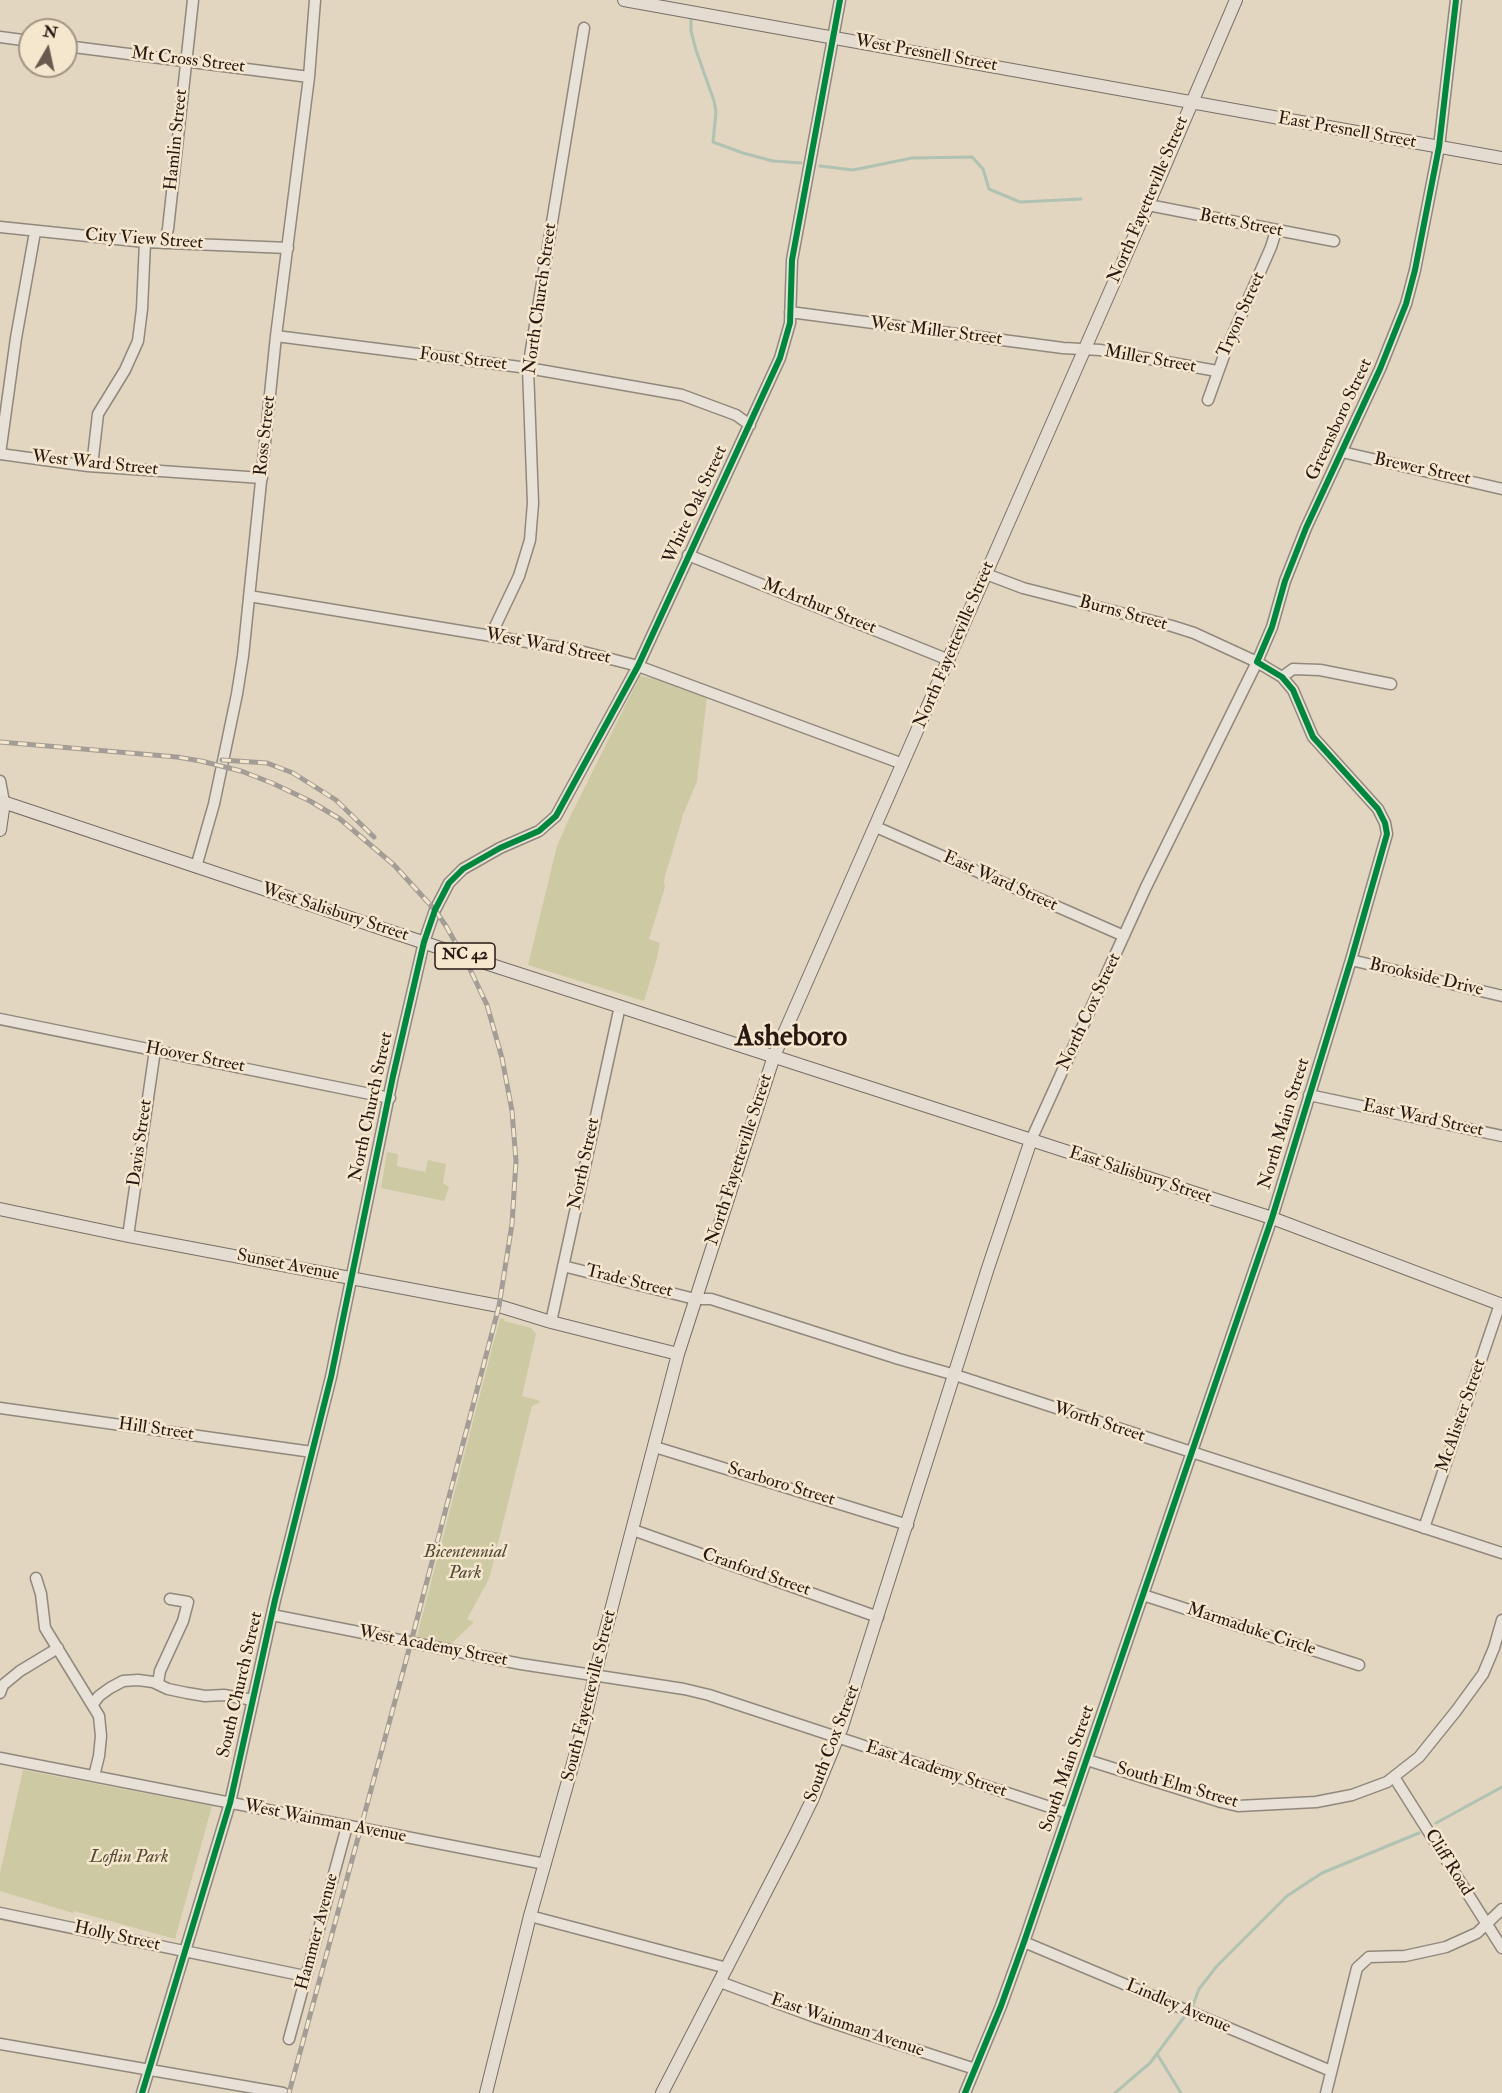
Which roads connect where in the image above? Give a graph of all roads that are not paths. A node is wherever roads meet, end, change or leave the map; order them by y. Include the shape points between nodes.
1 (193, 0) edge
2 (315, 0) edge
3 (624, 0) edge
4 (840, 0) edge
5 (1236, 0) edge
6 (1456, 0) edge
7 (584, 28) dead end
8 (0, 37) edge
9 (833, 37) junction
10 (18, 39) edge
11 (78, 48) edge
12 (185, 61) junction
13 (309, 77) junction
14 (1191, 103) junction
15 (1438, 147) junction
16 (1502, 158) edge
17 (1148, 206) junction
18 (0, 227) edge
19 (1276, 231) junction
20 (35, 232) junction
21 (1334, 241) dead end
22 (145, 242) junction
23 (164, 243) junction
24 (288, 248) junction
25 (790, 312) junction
26 (276, 336) junction
27 (1083, 349) junction
28 (528, 368) junction
29 (1217, 371) junction
30 (1208, 400) dead end
31 (750, 424) junction
32 (1342, 452) junction
33 (0, 454) edge
34 (92, 466) junction
35 (262, 478) junction
36 (1502, 489) edge
37 (688, 555) junction
38 (986, 574) junction
39 (249, 596) junction
40 (491, 635) junction
41 (948, 660) junction
42 (1257, 662) junction
43 (638, 666) junction
44 (1282, 676) junction
45 (1391, 684) dead end
46 (903, 764) junction
47 (0, 781) edge
48 (2, 802) edge
49 (876, 827) junction
50 (0, 830) edge
51 (196, 867) junction
52 (1124, 936) junction
53 (424, 942) junction
54 (1351, 960) junction
55 (1502, 996) edge
56 (620, 1006) junction
57 (0, 1019) edge
58 (155, 1050) junction
59 (774, 1056) junction
60 (1310, 1095) junction
61 (390, 1098) junction
62 (1502, 1136) edge
63 (1031, 1140) junction
64 (0, 1209) edge
65 (1272, 1218) junction
66 (128, 1236) junction
67 (563, 1266) junction
68 (351, 1279) junction
69 (695, 1299) junction
70 (1501, 1305) edge
71 (551, 1322) junction
72 (678, 1354) junction
73 (955, 1375) junction
74 (0, 1408) edge
75 (655, 1447) junction
76 (312, 1452) junction
77 (1192, 1453) junction
78 (908, 1524) junction
79 (1424, 1528) junction
80 (633, 1530) junction
81 (1502, 1553) edge
82 (36, 1578) dead end
83 (1143, 1595) junction
84 (170, 1599) dead end
85 (272, 1615) junction
86 (878, 1617) junction
87 (1502, 1620) edge
88 (58, 1648) junction
89 (1359, 1665) dead end
90 (595, 1674) junction
91 (158, 1683) junction
92 (0, 1693) edge
93 (253, 1700) junction
94 (93, 1704) junction
95 (838, 1737) junction
96 (0, 1758) edge
97 (1086, 1760) junction
98 (94, 1776) junction
99 (1394, 1777) junction
100 (230, 1803) junction
101 (1068, 1813) junction
102 (347, 1826) junction
103 (545, 1864) junction
104 (1502, 1909) edge
105 (0, 1913) edge
106 (530, 1916) junction
107 (1487, 1924) junction
108 (1024, 1942) junction
109 (1502, 1948) edge
110 (184, 1950) junction
111 (727, 1968) junction
112 (305, 1976) junction
113 (720, 1982) junction
114 (289, 2039) dead end
115 (0, 2044) edge
116 (975, 2069) junction
117 (148, 2070) junction
118 (1331, 2071) junction
119 (278, 2092) edge
120 (141, 2093) edge
121 (486, 2093) edge
122 (662, 2093) edge
123 (965, 2093) edge
124 (1326, 2093) edge

1 - 12 street, Hamlin Street
2 - 13 street, Ross Street
3 - 9 main road, West Presnell Street
4 - 9 street, White Oak Street
5 - 14 main road, North Fayetteville Street
6 - 15 street, Greensboro Street
7 - 28 street, North Church Street
8 - 10 street
9 - 14 main road, West Presnell Street
9 - 25 street, White Oak Street via 792,260
11 - 12 street, Mt Cross Street
12 - 13 street, Mt Cross Street
12 - 23 street, Hamlin Street
13 - 24 street, Ross Street
14 - 15 main road, East Presnell Street
14 - 17 main road, North Fayetteville Street
15 - 16 main road, East Presnell Street
15 - 32 street, Greensboro Street via 1406,304
17 - 19 street, Betts Street
17 - 27 main road, North Fayetteville Street
18 - 20 street, City View Street
19 - 21 street, Betts Street
19 - 29 street, Tryon Street
20 - 22 street, City View Street
20 - 33 street
22 - 23 street, City View Street
22 - 34 street via 138,341 98,414
23 - 24 street, City View Street
24 - 26 street, Ross Street
25 - 27 street, West Miller Street
25 - 31 street, White Oak Street via 782,353
26 - 28 street, Foust Street
26 - 35 street, Ross Street
27 - 29 street, Miller Street
27 - 38 main road, North Fayetteville Street
28 - 31 street, Foust Street via 682,395
28 - 40 street, North Church Street via 533,503 530,540 519,576
29 - 30 street, Tryon Street
31 - 37 street, White Oak Street
32 - 36 street, Brewer Street
32 - 42 street, Greensboro Street via 1306,528
33 - 34 street, West Ward Street
34 - 35 street, West Ward Street
35 - 39 street, Ross Street
37 - 41 street, McArthur Street
37 - 43 street, White Oak Street
38 - 41 main road, North Fayetteville Street
38 - 42 street, Burns Street via 1023,588 1183,630
39 - 40 street, West Ward Street
39 - 51 street, Ross Street via 237,694
40 - 43 street, West Ward Street
41 - 46 main road, North Fayetteville Street
42 - 44 street
42 - 52 street, North Cox Street
43 - 46 street, West Ward Street
43 - 53 street, White Oak Street via 556,816 539,831 463,869 449,883
44 - 45 street via 1293,669 1320,670
44 - 54 street, North Main Street via 1293,690 1313,737 1378,809 1385,823 1387,834
46 - 49 main road, North Fayetteville Street
47 - 48 street
48 - 50 main road
48 - 51 main road, West Salisbury Street / NC 42
49 - 52 street, East Ward Street
49 - 59 main road, North Fayetteville Street
51 - 53 main road, West Salisbury Street / NC 42
52 - 63 street, North Cox Street
53 - 56 main road, West Salisbury Street / NC 42
53 - 61 street, North Church Street
54 - 55 street, Brookside Drive
54 - 60 street, North Main Street
56 - 59 main road, West Salisbury Street / NC 42
56 - 67 street, North Street
57 - 58 street, Hoover Street
58 - 61 street, Hoover Street
58 - 66 street, Davis Street
59 - 63 main road, East Salisbury Street / NC 42
59 - 69 main road, North Fayetteville Street
60 - 62 street, East Ward Street
60 - 65 street, North Main Street
61 - 68 street, North Church Street
63 - 65 main road, East Salisbury Street / NC 42
63 - 73 main road, North Cox Street
64 - 66 main road, Sunset Avenue
65 - 70 main road, East Salisbury Street / NC 42
65 - 77 street, North Main Street
66 - 68 main road, Sunset Avenue
67 - 69 street, Trade Street
67 - 71 street, North Street
68 - 71 main road, Sunset Avenue via 499,1306
68 - 76 street, South Church Street
69 - 72 main road, South Fayetteville Street
69 - 73 street, Worth Street via 711,1299
70 - 79 street, McAlister Street
71 - 72 main road, Sunset Avenue
72 - 75 main road, South Fayetteville Street
73 - 77 street, Worth Street
73 - 78 main road, South Cox Street
74 - 76 street, Hill Street
75 - 78 street, Scarboro Street
75 - 80 main road, South Fayetteville Street
76 - 85 street, South Church Street
77 - 79 street, Worth Street
77 - 83 street, South Main Street
78 - 86 main road, South Cox Street
79 - 81 street, Worth Street
80 - 86 street, Cranford Street
80 - 90 main road, South Fayetteville Street
82 - 88 street via 45,1628
83 - 89 street, Marmaduke Circle
83 - 97 street, South Main Street
84 - 91 street via 188,1602
85 - 90 street, West Academy Street via 521,1664
85 - 93 street, South Church Street
86 - 95 main road, South Cox Street
87 - 99 street, South Elm Street via 1483,1674 1419,1757
88 - 92 street via 21,1671 3,1685
88 - 94 street
90 - 95 street, East Academy Street via 709,1695
90 - 103 main road, South Fayetteville Street
91 - 93 street via 187,1694
91 - 94 street via 123,1681
93 - 100 street, South Church Street
94 - 98 street via 101,1736
95 - 101 street, East Academy Street
95 - 111 main road, South Cox Street via 812,1800
96 - 98 street, West Wainman Avenue
97 - 99 street, South Elm Street via 1238,1806 1316,1802 1352,1795
97 - 101 street, South Main Street
98 - 100 street, West Wainman Avenue
99 - 107 street, Cliff Road
100 - 102 street, West Wainman Avenue
100 - 110 street, South Church Street
101 - 108 street, South Main Street
102 - 103 street, West Wainman Avenue
102 - 112 street, Hammer Avenue
103 - 106 main road, South Fayetteville Street
104 - 107 street
105 - 110 street, Holly Street
106 - 111 street
106 - 121 main road, South Fayetteville Street
107 - 109 street, Cliff Road
107 - 118 street via 1446,1947 1406,1956 1369,1957 1358,1968
108 - 116 street, South Main Street
108 - 118 street, Lindley Avenue
110 - 112 street, Holly Street
110 - 117 street, South Church Street
111 - 113 main road, South Cox Street
112 - 114 street, Hammer Avenue
113 - 116 street, East Wainman Avenue
113 - 122 main road, South Cox Street
115 - 117 street
116 - 123 street, South Main Street
117 - 119 street
117 - 120 street, South Church Street
118 - 124 street

